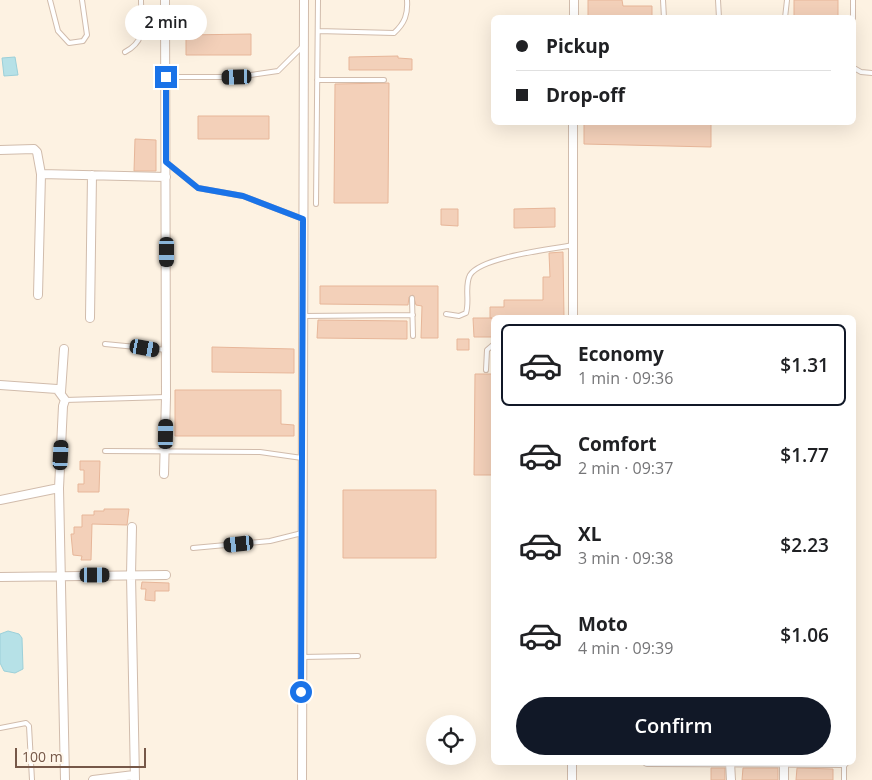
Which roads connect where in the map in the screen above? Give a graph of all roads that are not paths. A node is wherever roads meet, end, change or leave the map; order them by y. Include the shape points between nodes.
1 (50, 0) edge
2 (82, 0) edge
3 (141, 0) edge
4 (165, 0) edge
5 (304, 0) edge
6 (318, 0) edge
7 (408, 0) edge
8 (574, 0) edge
9 (663, 0) edge
10 (718, 0) edge
11 (787, 0) edge
12 (853, 0) edge
13 (574, 15) edge
14 (664, 15) edge
15 (719, 15) edge
16 (785, 15) edge
17 (853, 15) edge
18 (318, 31) junction
19 (304, 45) junction
20 (126, 52) dead end
21 (856, 69) edge
22 (872, 73) edge
23 (166, 77) junction
24 (317, 80) junction
25 (384, 80) dead end
26 (573, 125) edge
27 (0, 150) edge
28 (166, 162) junction
29 (41, 174) junction
30 (92, 175) junction
31 (166, 177) junction
32 (316, 204) dead end
33 (303, 219) junction
34 (574, 245) junction
35 (38, 295) dead end
36 (412, 298) dead end
37 (446, 314) dead end
38 (413, 315) junction
39 (573, 315) edge
40 (303, 316) junction
41 (90, 318) dead end
42 (413, 336) dead end
43 (105, 344) dead end
44 (491, 347) edge
45 (64, 349) dead end
46 (166, 350) junction
47 (486, 370) dead end
48 (0, 385) edge
49 (63, 396) junction
50 (166, 397) junction
51 (105, 451) dead end
52 (165, 452) junction
53 (302, 458) junction
54 (164, 474) dead end
55 (59, 488) junction
56 (0, 500) edge
57 (132, 527) dead end
58 (302, 533) junction
59 (193, 548) dead end
60 (166, 574) dead end
61 (60, 575) junction
62 (130, 575) junction
63 (0, 577) edge
64 (358, 656) dead end
65 (301, 657) junction
66 (0, 728) edge
67 (572, 765) edge
68 (730, 765) edge
69 (784, 765) edge
70 (844, 765) edge
71 (135, 778) edge
72 (32, 780) edge
73 (65, 780) edge
74 (93, 780) edge
75 (302, 780) edge
76 (572, 780) edge
77 (731, 780) edge
78 (784, 780) edge
79 (844, 780) edge

1 - 2 lane via 58,31 69,43 83,41 87,35
3 - 20 lane via 142,36 138,45
4 - 23 street
5 - 19 street
6 - 18 lane
7 - 18 lane via 408,13 402,26 394,32
8 - 13 street
9 - 14 lane
10 - 15 lane
11 - 16 lane
12 - 17 lane
18 - 24 lane
19 - 23 lane via 278,71 237,77
19 - 33 street
21 - 22 lane
23 - 28 street
24 - 25 lane
24 - 32 lane
26 - 34 street
27 - 29 street via 34,150
28 - 31 street
28 - 33 lane via 198,188 243,196
29 - 30 street
29 - 35 street
30 - 31 street
30 - 41 street
31 - 46 street
33 - 40 street
34 - 37 lane via 476,268 469,276 466,313 459,316
34 - 39 street
36 - 38 lane
38 - 40 lane
38 - 42 lane
40 - 53 street
43 - 46 lane
44 - 47 lane via 487,350
45 - 49 street
46 - 50 street
48 - 49 street via 57,389
49 - 50 lane
49 - 55 street
50 - 52 street
51 - 52 lane
52 - 53 lane via 260,452
52 - 54 street
53 - 58 street
55 - 56 street
55 - 61 street
57 - 62 street
58 - 59 lane via 270,541
58 - 65 street
60 - 62 street
61 - 62 street
61 - 63 street
61 - 73 street
62 - 71 street
64 - 65 lane
65 - 75 street
66 - 72 lane via 20,723 28,726
67 - 76 street
68 - 77 street
69 - 78 street
70 - 79 lane
71 - 74 street

